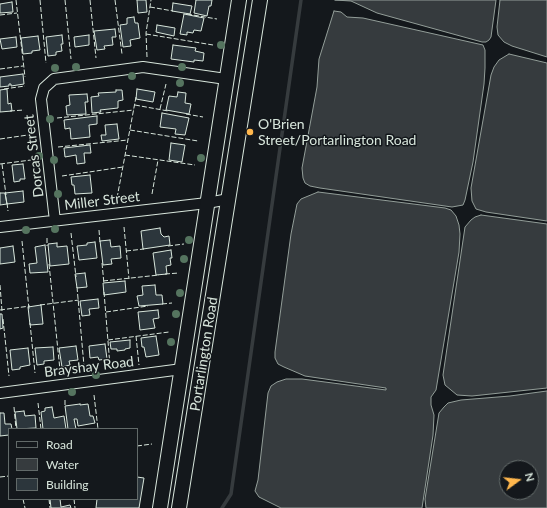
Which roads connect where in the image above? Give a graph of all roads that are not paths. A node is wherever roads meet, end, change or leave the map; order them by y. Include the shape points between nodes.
1 (239, 0) edge
2 (260, 0) edge
3 (226, 79) junction
4 (229, 200) junction
5 (207, 203) junction
6 (55, 221) junction
7 (0, 227) edge
8 (182, 369) junction
9 (0, 393) edge
10 (160, 508) edge
11 (179, 508) edge

1 - 3 main road, Portarlington Road
2 - 4 main road, Portarlington Road
3 - 5 main road, Portarlington Road
3 - 6 street, Dorcas Street via 143,67 54,79 44,88 41,99
4 - 5 street
4 - 11 main road, Portarlington Road
5 - 6 street, Miller Street
5 - 8 main road, Portarlington Road
6 - 7 street, Miller Street
8 - 9 street, Brayshay Road
8 - 10 main road, Portarlington Road

